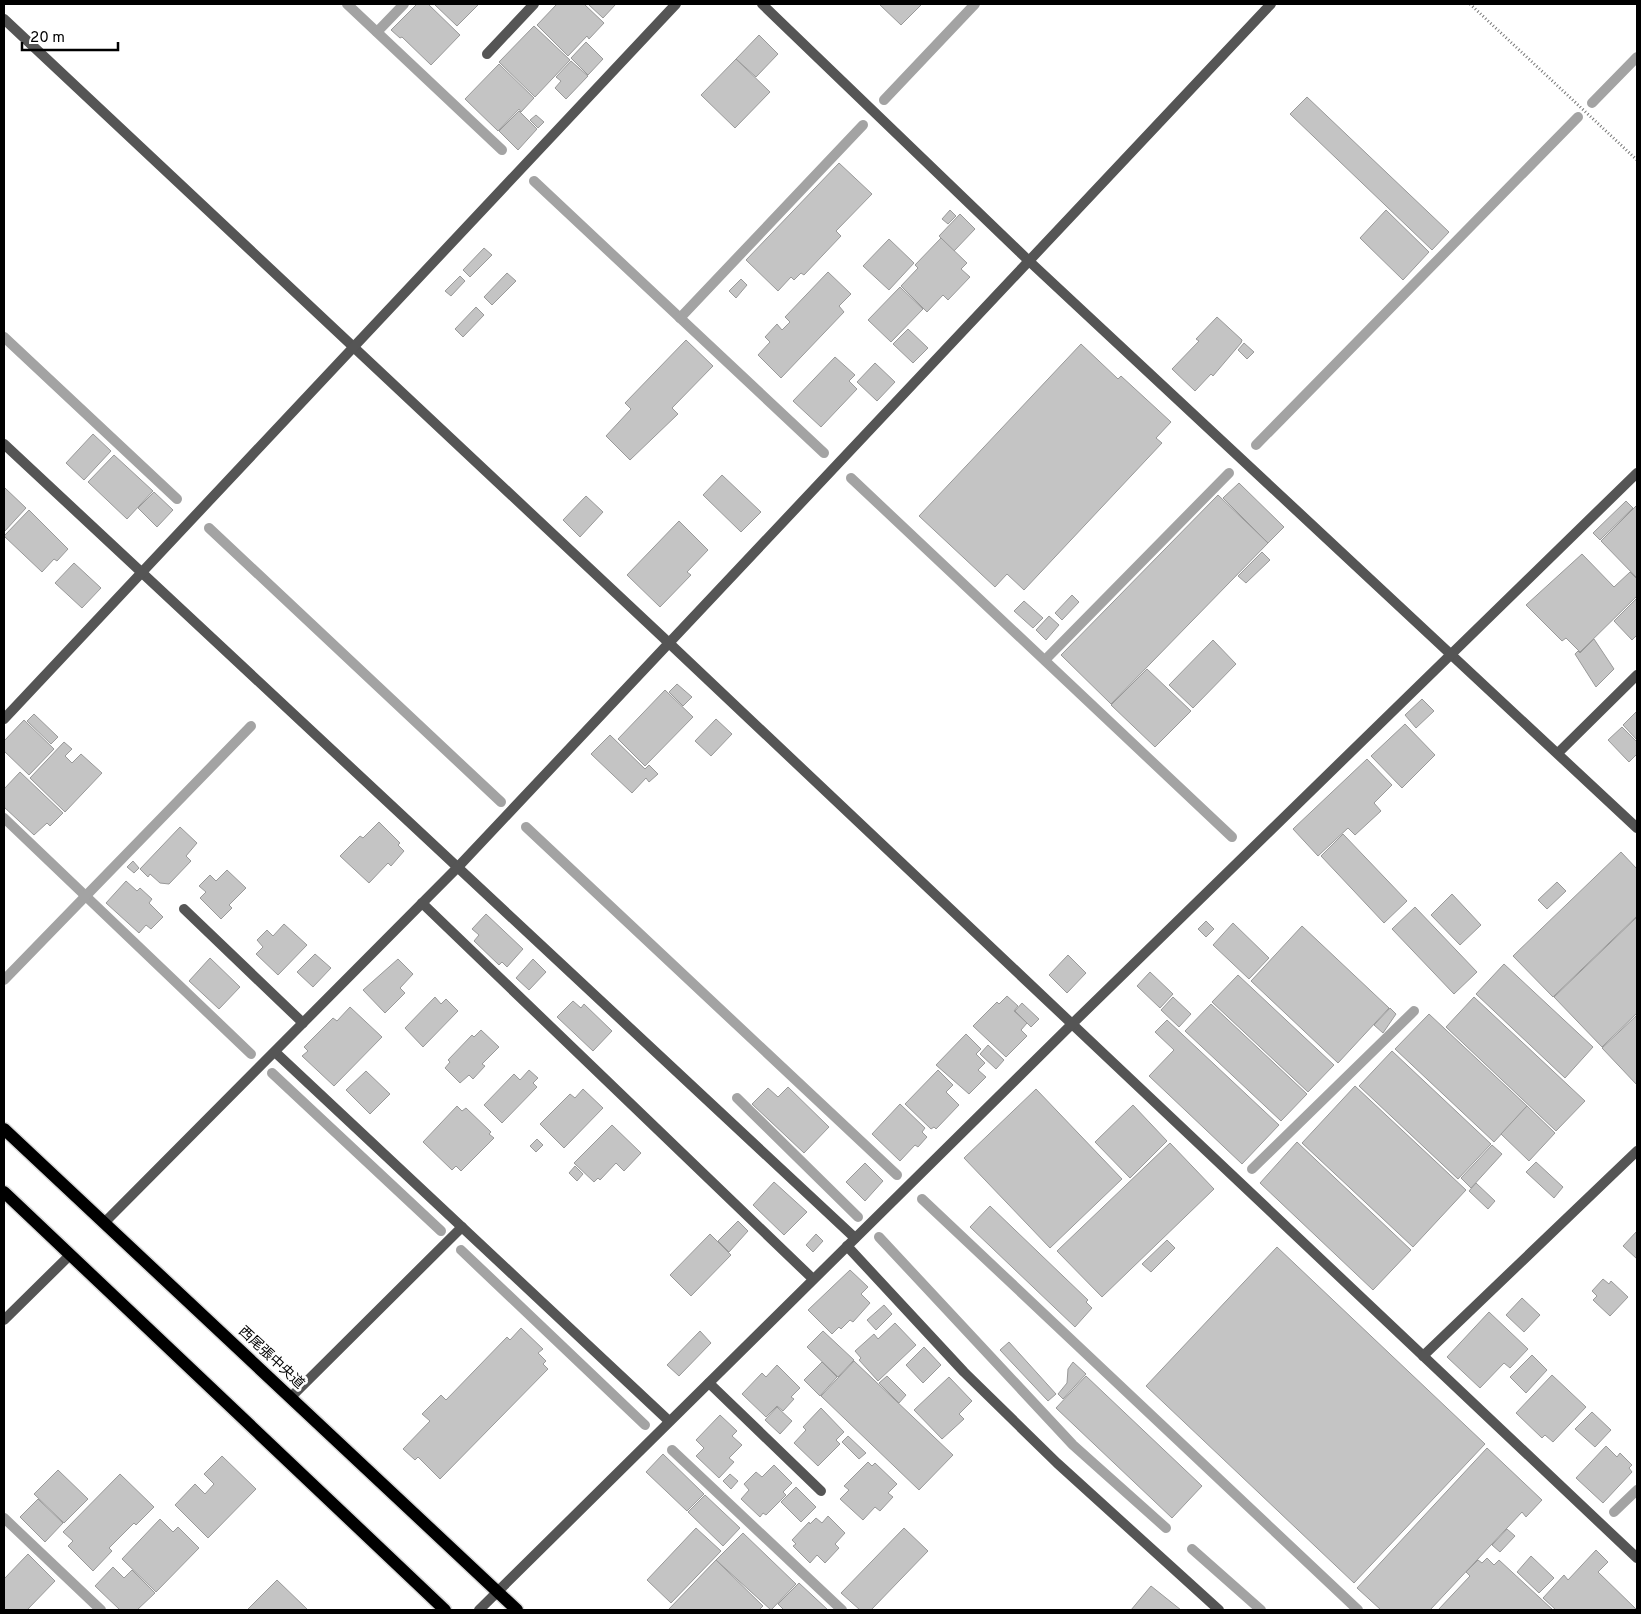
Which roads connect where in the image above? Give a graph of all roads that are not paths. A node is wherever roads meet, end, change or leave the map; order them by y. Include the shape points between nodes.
1 (534, 4) edge
2 (676, 4) edge
3 (762, 4) edge
4 (1272, 4) edge
5 (4, 19) edge
6 (486, 54) dead end
7 (1030, 261) junction
8 (352, 347) junction
9 (4, 444) edge
10 (1637, 473) edge
11 (141, 572) junction
12 (669, 643) junction
13 (1452, 654) junction
14 (1637, 675) edge
15 (4, 719) edge
16 (1558, 753) junction
17 (1637, 828) edge
18 (457, 868) junction
19 (422, 903) junction
20 (184, 909) dead end
21 (303, 1023) junction
22 (1071, 1025) junction
23 (274, 1052) junction
24 (4, 1129) edge
25 (1637, 1151) edge
26 (4, 1192) edge
27 (104, 1224) junction
28 (462, 1227) junction
29 (855, 1238) junction
30 (846, 1246) junction
31 (70, 1254) junction
32 (813, 1279) junction
33 (4, 1320) edge
34 (1423, 1356) junction
35 (709, 1383) junction
36 (291, 1397) junction
37 (669, 1421) junction
38 (821, 1491) dead end
39 (1637, 1558) edge
40 (497, 1592) junction
41 (445, 1610) edge
42 (479, 1610) edge
43 (517, 1610) edge
44 (1218, 1610) edge

1 - 6 street
2 - 8 street
3 - 7 street
4 - 7 street
5 - 8 street
7 - 12 street
7 - 13 street
8 - 11 street
8 - 12 street
9 - 11 street
10 - 13 street
11 - 15 street
11 - 18 street
12 - 18 street
12 - 22 street
13 - 16 street
13 - 22 street
14 - 16 street
16 - 17 street
18 - 19 street
18 - 29 street
19 - 21 street
19 - 32 street
20 - 21 street
21 - 23 street
22 - 29 street
22 - 34 street
23 - 27 street
23 - 28 street
24 - 27 main road, 西尾張中央道
25 - 34 street
26 - 31 main road
27 - 36 main road, 西尾張中央道
28 - 36 street
28 - 37 street
29 - 30 street
30 - 32 street
30 - 44 street via 964,1372 1037,1444
31 - 33 street
31 - 41 main road
32 - 35 street
34 - 39 street
35 - 37 street
35 - 38 street
36 - 40 main road, 西尾張中央道
37 - 40 street
40 - 42 street
40 - 43 main road, 西尾張中央道

